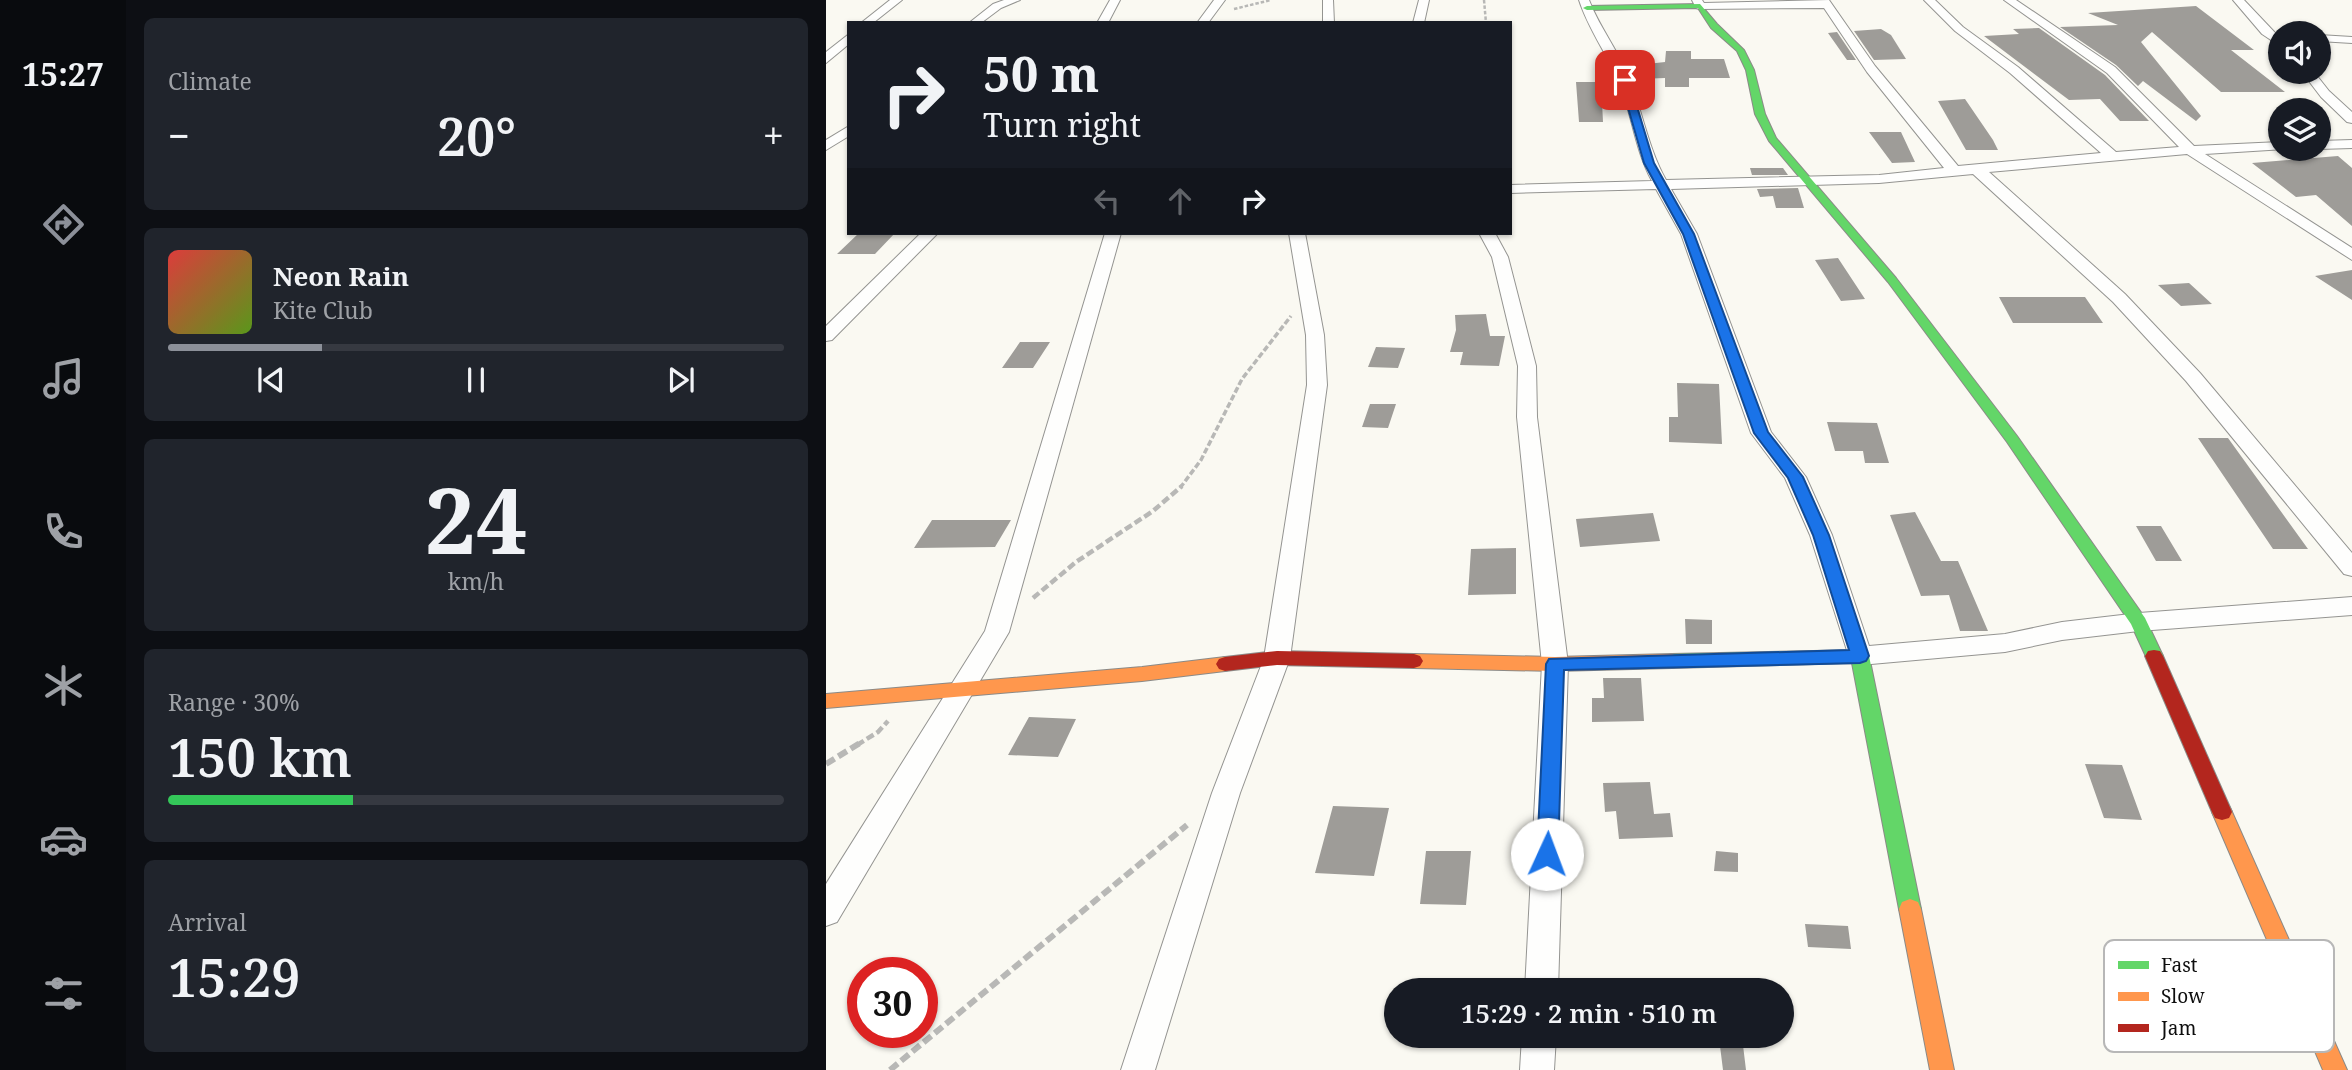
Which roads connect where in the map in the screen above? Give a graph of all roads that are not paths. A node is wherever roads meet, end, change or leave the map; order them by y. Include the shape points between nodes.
1 (897, 0) edge
2 (1015, 0) edge
3 (1115, 0) edge
4 (1220, 0) edge
5 (1328, 0) edge
6 (1424, 0) edge
7 (1929, 0) edge
8 (2009, 0) edge
9 (2238, 0) edge
10 (1698, 3) edge
11 (1826, 3) edge
12 (1585, 4) edge
13 (869, 21) edge
14 (977, 21) edge
15 (1103, 21) edge
16 (1204, 21) edge
17 (1329, 21) edge
18 (1419, 21) edge
19 (2268, 34) edge
20 (847, 39) edge
21 (2331, 39) edge
22 (2352, 40) edge
23 (826, 59) edge
24 (2317, 84) edge
25 (2352, 119) edge
26 (847, 131) edge
27 (2352, 144) edge
28 (2331, 145) edge
29 (826, 146) edge
30 (2268, 147) edge
31 (2190, 150) junction
32 (2113, 156) junction
33 (1978, 170) junction
34 (1954, 171) junction
35 (1809, 181) junction
36 (1661, 184) junction
37 (1512, 189) edge
38 (928, 235) edge
39 (1112, 235) edge
40 (1297, 235) edge
41 (1488, 235) edge
42 (2352, 256) edge
43 (826, 336) edge
44 (2352, 568) edge
45 (2352, 606) edge
46 (2139, 622) junction
47 (1860, 656) junction
48 (1276, 658) junction
49 (1555, 664) junction
50 (961, 690) junction
51 (826, 701) edge
52 (826, 912) edge
53 (2278, 940) edge
54 (1542, 978) edge
55 (1538, 1048) edge
56 (2327, 1052) edge
57 (1138, 1070) edge
58 (1537, 1070) edge
59 (1942, 1070) edge
60 (2335, 1070) edge

1 - 13 street
2 - 14 street
3 - 15 street
4 - 16 street
5 - 17 street
6 - 18 street
7 - 32 street
8 - 31 street via 2111,70
9 - 19 street
10 - 11 street
10 - 12 street
10 - 35 street via 1740,50 1772,139
11 - 34 street via 1871,69
12 - 36 street via 1625,80 1649,163
20 - 23 street
21 - 22 street
24 - 25 street
26 - 29 street
27 - 28 street
30 - 31 street
31 - 32 street
31 - 42 street
32 - 33 street
33 - 34 street
33 - 44 street via 2119,298 2193,377
34 - 35 street
35 - 36 street
35 - 46 street via 1892,280 2012,439
36 - 37 street
36 - 47 street via 1689,234 1761,433 1795,477 1821,535
38 - 43 street
39 - 50 street via 997,632
40 - 48 street via 1315,335 1317,385
41 - 49 street via 1500,257 1527,366 1527,417
45 - 46 street
46 - 47 street via 2005,643
46 - 53 street
47 - 49 street
47 - 59 street
48 - 49 street
48 - 50 street
48 - 57 street via 1226,793
49 - 54 street
50 - 51 street
50 - 52 street
55 - 58 street
56 - 60 street

